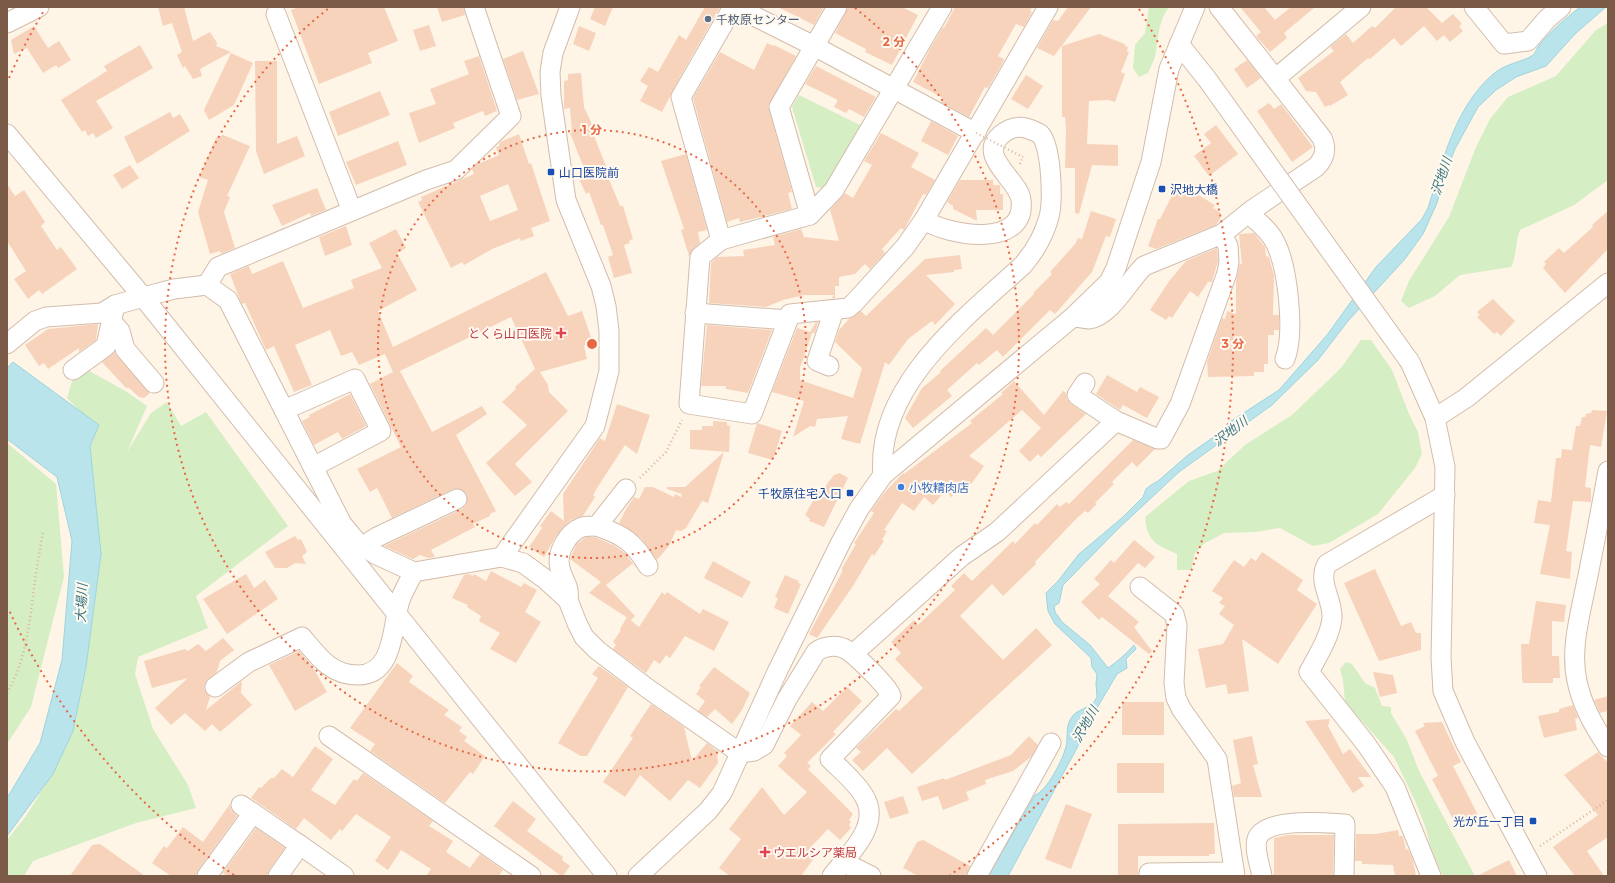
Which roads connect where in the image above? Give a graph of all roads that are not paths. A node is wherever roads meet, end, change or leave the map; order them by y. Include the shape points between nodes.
1 (39, 7) edge
2 (474, 7) edge
3 (570, 7) edge
4 (733, 7) edge
5 (736, 7) edge
6 (837, 7) edge
7 (942, 7) edge
8 (1048, 7) edge
9 (1195, 7) edge
10 (1219, 7) edge
11 (1361, 7) edge
12 (1474, 7) edge
13 (1561, 7) edge
14 (276, 14) dead end
15 (7, 23) edge
16 (1178, 44) junction
17 (814, 46) junction
18 (1276, 78) junction
19 (895, 89) junction
20 (976, 133) junction
21 (7, 134) edge
22 (352, 211) junction
23 (1248, 213) junction
24 (810, 215) junction
25 (924, 220) junction
26 (1222, 234) junction
27 (721, 240) junction
28 (1608, 283) edge
29 (207, 285) junction
30 (143, 297) junction
31 (834, 310) junction
32 (695, 313) junction
33 (114, 314) junction
34 (1073, 316) junction
35 (788, 320) junction
36 (7, 344) edge
37 (1285, 359) dead end
38 (829, 366) dead end
39 (73, 370) dead end
40 (1085, 383) dead end
41 (154, 384) dead end
42 (284, 410) junction
43 (1436, 418) junction
44 (1116, 421) junction
45 (313, 467) junction
46 (1608, 471) edge
47 (883, 475) junction
48 (626, 489) road end
49 (1445, 495) junction
50 (457, 499) dead end
51 (598, 526) junction
52 (363, 546) junction
53 (502, 557) junction
54 (648, 566) dead end
55 (414, 572) junction
56 (1140, 587) dead end
57 (568, 600) junction
58 (397, 615) junction
59 (853, 654) junction
60 (214, 687) dead end
61 (329, 736) dead end
62 (1051, 743) dead end
63 (1608, 747) edge
64 (740, 753) junction
65 (300, 845) junction
66 (837, 869) edge
67 (1235, 874) edge
68 (207, 876) edge
69 (278, 876) edge
70 (344, 876) edge
71 (531, 876) edge
72 (606, 876) edge
73 (638, 876) edge
74 (870, 876) edge
75 (977, 876) edge
76 (1149, 876) edge
77 (1262, 876) edge
78 (1344, 876) edge
79 (1431, 876) edge
80 (1537, 876) edge

1 - 15 street
2 - 22 street via 511,116 456,170
3 - 53 street via 553,54 550,96 566,200 601,286 606,306 609,371 595,426
4 - 27 street via 681,97
5 - 17 street
6 - 17 street
7 - 19 street
8 - 20 street
9 - 16 street
10 - 18 street
11 - 18 street
12 - 13 street via 1504,44 1528,41
14 - 22 street
16 - 34 street via 1169,69 1151,162 1116,268 1109,282
16 - 43 street, bridge via 1410,362
17 - 19 street
17 - 24 street via 779,107
18 - 23 street via 1322,138 1325,145 1324,158 1316,167
19 - 20 street
19 - 24 street via 834,190
20 - 25 street
21 - 30 street
22 - 29 street via 218,267
23 - 26 street
23 - 37 street via 1270,234 1279,254 1289,306 1288,347
24 - 27 street
25 - 31 street via 905,247 854,304 848,308
25 - 47 street via 968,234 982,235 1008,229 1021,213 1021,199 1018,189 995,161 994,146 999,136 1006,130 1016,127 1040,134 1048,158 1052,194 1049,217 1042,237 1023,265 941,340 915,375 883,439
26 - 34 street via 1144,266 1116,301 1100,314 1089,319
26 - 44 street via 1228,246 1227,273 1180,404 1161,438
27 - 32 street via 700,257
28 - 43 street via 1466,398
29 - 30 street via 174,289
29 - 42 street via 228,300
30 - 33 street
30 - 58 street
31 - 35 street via 790,314
31 - 38 street via 817,361
32 - 35 street
32 - 35 street via 689,404 752,414
33 - 36 street via 46,317 35,321
33 - 39 street via 106,346
33 - 41 street via 126,349
34 - 47 street
40 - 44 street via 1077,395
42 - 45 street
42 - 45 street via 355,379 381,431
43 - 49 street via 1445,467
44 - 59 street via 997,532 962,556
45 - 52 street via 342,524
46 - 63 street via 1578,624 1575,654 1577,680 1584,704
47 - 64 street via 859,509 841,542
48 - 51 street
49 - 79 street via 1327,564 1323,570 1323,578 1332,616 1329,633 1309,672 1366,744 1395,787
49 - 80 street via 1441,658 1443,691 1465,742
50 - 52 street
51 - 54 street via 623,537 636,547
51 - 57 street via 582,527 560,550 559,566 568,586
52 - 55 street
53 - 55 street
53 - 57 street via 522,563
55 - 58 street via 400,600
56 - 67 street via 1174,614 1177,625 1174,683 1176,698 1218,759
57 - 64 street via 584,637 596,650
58 - 60 street via 386,655 379,667 367,675 342,672 324,664 302,637 249,662
58 - 72 street
59 - 64 street via 842,647 821,647 791,694 764,745 754,751
59 - 66 street via 891,696 830,759 863,794 870,815 866,830
61 - 71 street
62 - 75 street
64 - 73 street via 722,793 708,811
65 - 68 street via 247,809
65 - 69 street
65 - 70 street
66 - 74 street
67 - 76 street via 1149,873
77 - 78 street via 1256,844 1260,835 1290,822 1345,824

